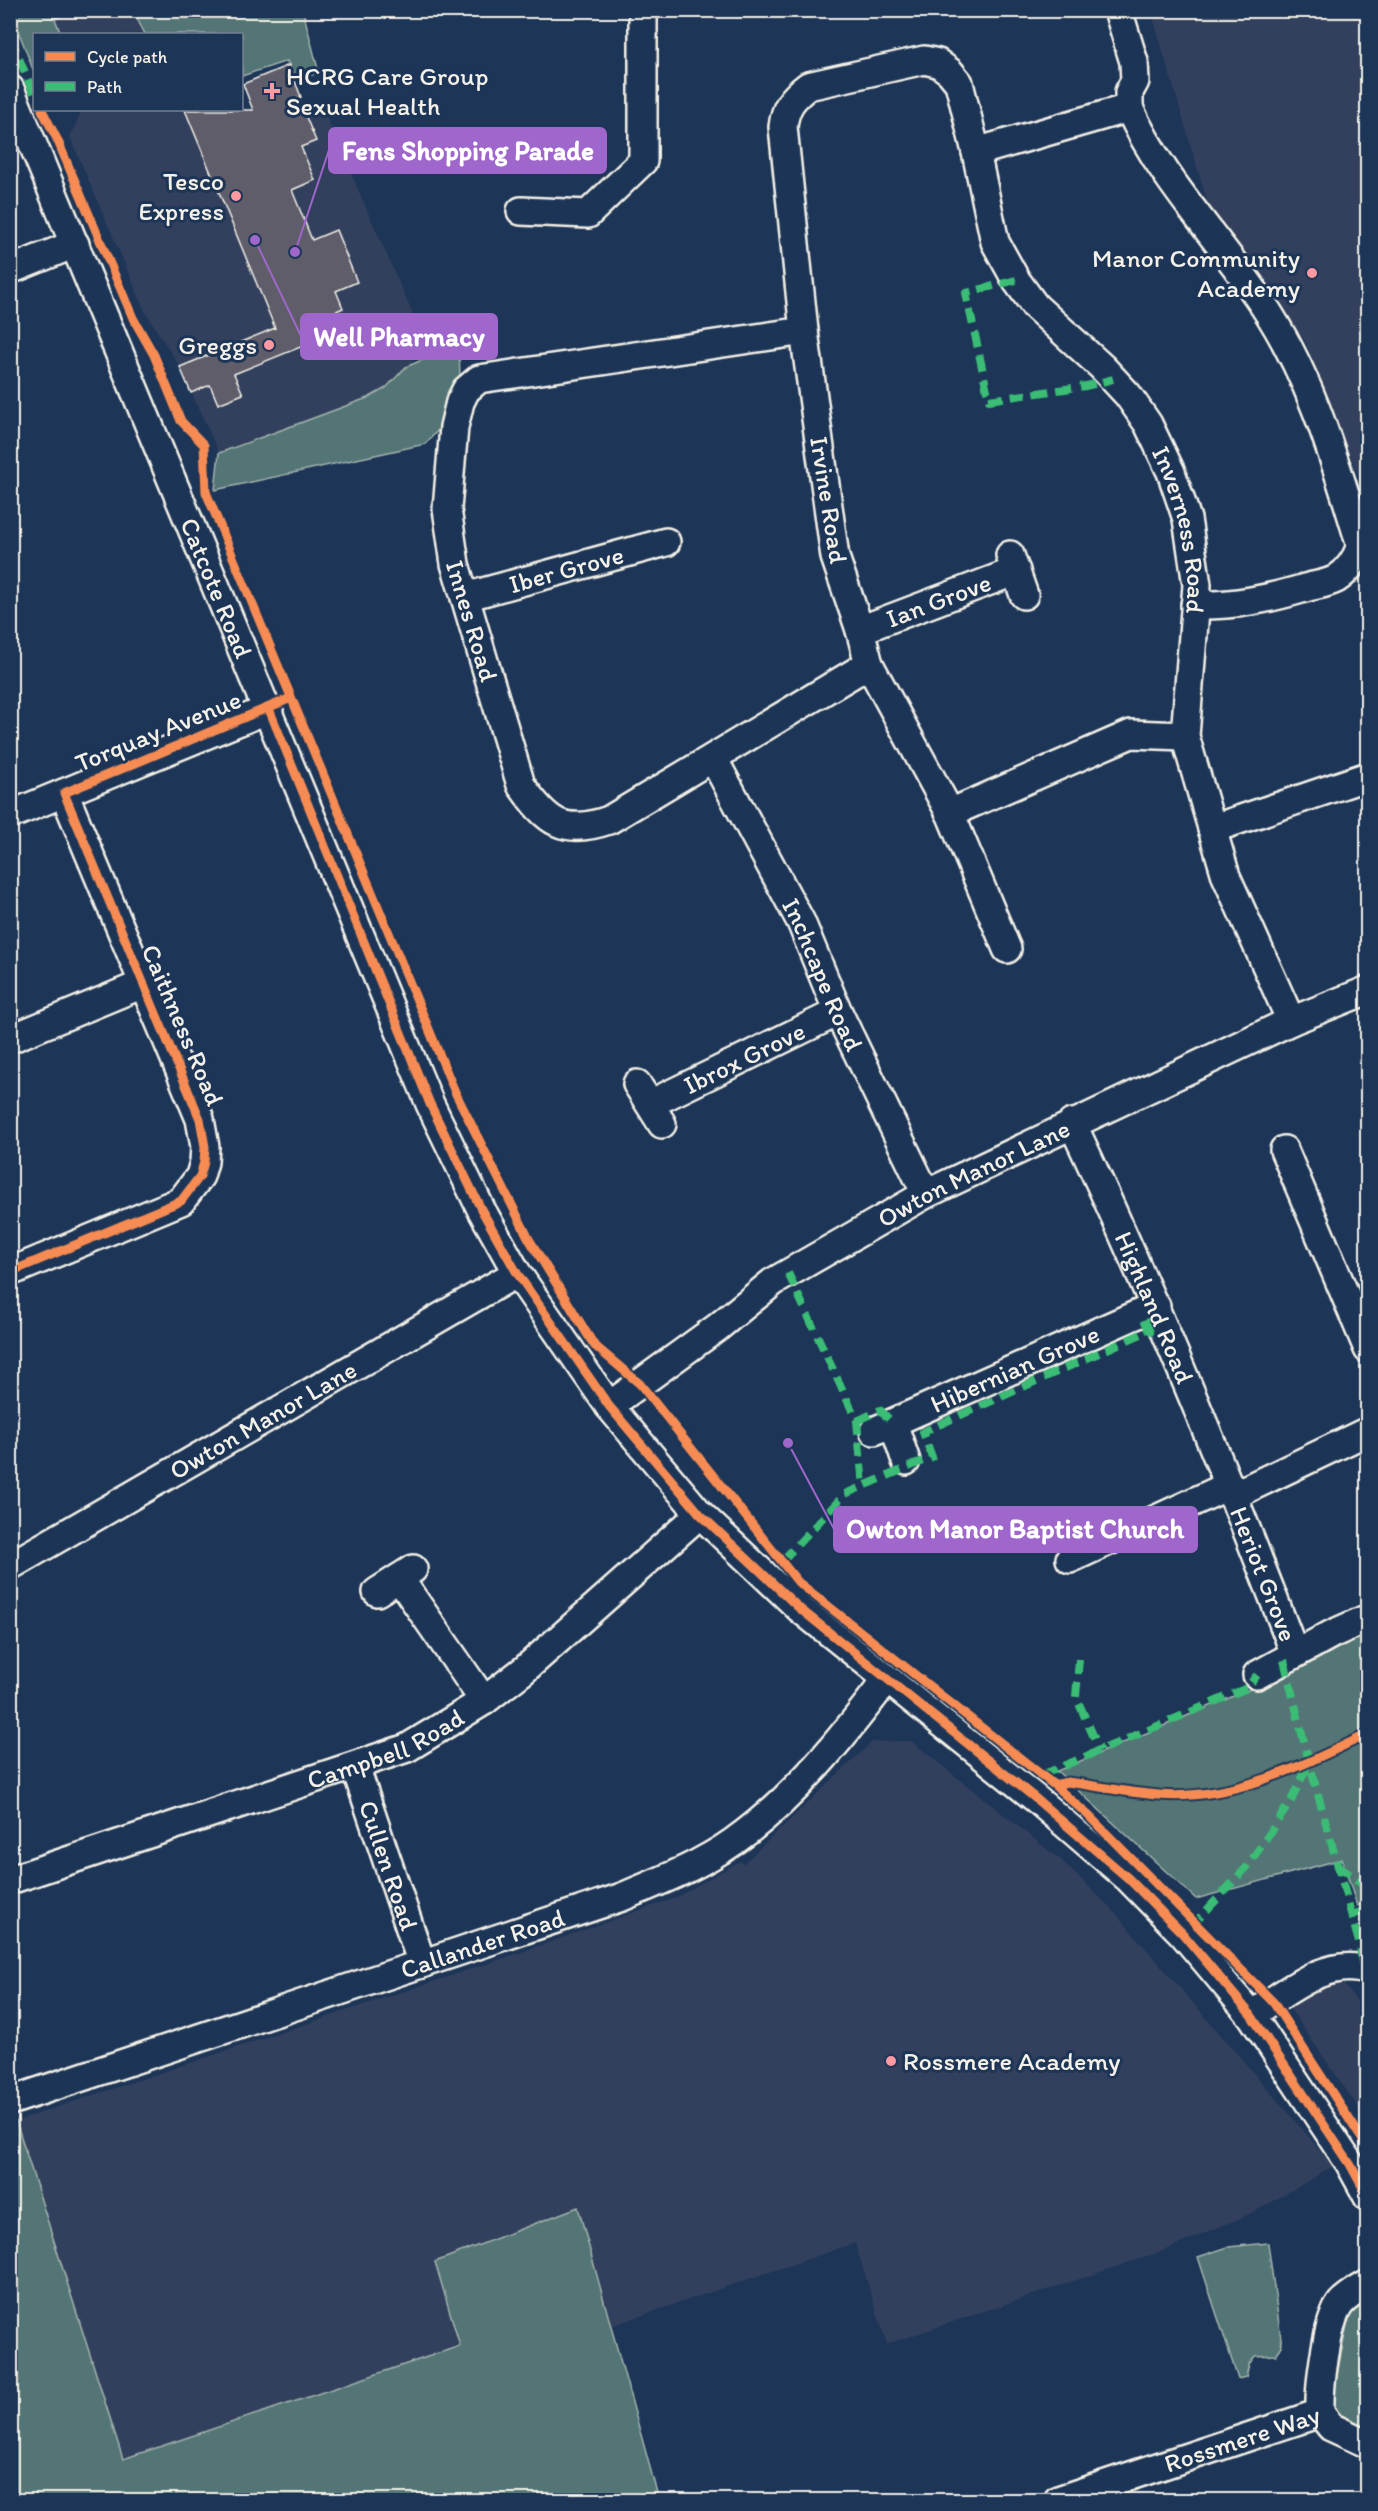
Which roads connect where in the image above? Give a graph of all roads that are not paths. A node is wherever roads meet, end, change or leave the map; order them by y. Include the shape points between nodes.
1 (643, 10) edge
2 (1126, 16) edge
3 (959, 83) joint
4 (10, 89) edge
5 (1129, 108) junction
6 (976, 152) junction
7 (521, 211) dead end
8 (75, 244) junction
9 (10, 270) edge
10 (804, 331) junction
11 (666, 542) dead end
12 (1017, 573) dead end
13 (465, 597) junction
14 (1195, 605) junction
15 (860, 630) junction
16 (869, 664) junction
17 (269, 709) junction
18 (1185, 736) junction
19 (713, 758) junction
20 (1368, 776) edge
21 (64, 793) junction
22 (950, 813) junction
23 (10, 815) edge
24 (1212, 829) junction
25 (1008, 949) dead end
26 (143, 984) junction
27 (1368, 990) edge
28 (838, 1012) junction
29 (1291, 1021) junction
30 (10, 1040) edge
31 (650, 1104) dead end
32 (1072, 1123) junction
33 (1284, 1150) dead end
34 (926, 1194) junction
35 (10, 1272) edge
36 (518, 1273) junction
37 (1156, 1306) junction
38 (1368, 1349) edge
39 (609, 1406) junction
40 (1368, 1431) edge
41 (906, 1461) dead end
42 (1232, 1490) junction
43 (700, 1514) junction
44 (1070, 1559) dead end
45 (10, 1566) edge
46 (397, 1580) dead end
47 (1368, 1618) edge
48 (1295, 1654) junction
49 (1257, 1675) dead end
50 (887, 1679) junction
51 (484, 1701) junction
52 (355, 1766) junction
53 (10, 1880) edge
54 (422, 1964) junction
55 (1368, 1971) edge
56 (1251, 2015) junction
57 (10, 2102) edge
58 (1359, 2159) edge
59 (1368, 2197) edge
60 (1368, 2284) edge
61 (1320, 2413) junction
62 (1368, 2444) edge
63 (1058, 2500) edge

1 - 7 street via 643,161 588,213
2 - 5 street via 1135,81 1129,92
3 - 6 street, Inverness Road
3 - 10 street, Irvine Road via 938,63 924,60 808,86 785,109 783,127
4 - 8 street, Catcote Road
5 - 6 street
5 - 14 street via 1159,162 1263,304 1294,357 1318,410 1361,546 1349,569 1336,579 1249,603
6 - 14 street, Inverness Road via 995,242 1016,280 1035,306 1128,395 1167,462 1187,519 1197,585
8 - 9 street
8 - 17 street, Catcote Road
10 - 13 street, Innes Road via 479,379 466,390 454,426 447,509 454,564
10 - 15 street, Irvine Road via 835,557
11 - 13 street, Iber Grove
12 - 15 street, Ian Grove
13 - 19 street, Innes Road via 521,785 537,807 553,820 570,828 609,820
14 - 18 street, Inverness Road
15 - 16 street, Irvine Road
16 - 19 street, Innes Road
16 - 22 street, Irvine Road
17 - 21 street, Torquay Avenue
17 - 36 street, Catcote Road via 430,1104 481,1209
18 - 22 street via 1131,734
18 - 24 street, Inverness Road
19 - 28 street, Inchcape Road via 801,922
20 - 24 street
21 - 23 street, Torquay Avenue
21 - 26 street, Caithness Road
22 - 25 street, Irvine Road
24 - 29 street, Inverness Road via 1226,876
26 - 30 street
26 - 35 street, Caithness Road via 200,1119 206,1146 200,1176 181,1201
27 - 29 street, Owton Manor Lane
28 - 31 street, Ibrox Grove
28 - 34 street, Inchcape Road
29 - 32 street, Owton Manor Lane
32 - 34 street, Owton Manor Lane
32 - 37 street, Highland Road
33 - 38 street
34 - 39 street, Owton Manor Lane via 772,1282 718,1327
36 - 39 street, Catcote Road
36 - 45 street, Owton Manor Lane
37 - 41 street, Hibernian Grove via 884,1427
37 - 42 street, Highland Road
39 - 43 street, Catcote Road
40 - 42 street
42 - 44 street
42 - 48 street, Heriot Grove
43 - 50 street, Catcote Road via 799,1608
43 - 51 street, Campbell Road
46 - 51 street
47 - 48 street
48 - 49 street
50 - 54 street, Callander Road via 805,1778 733,1842 679,1874
50 - 56 street, Catcote Road via 1129,1879
51 - 52 street, Campbell Road via 407,1748
52 - 53 street, Campbell Road
52 - 54 street, Cullen Road
54 - 57 street, Callander Road
55 - 56 street via 1327,1970
56 - 58 street, Catcote Road
58 - 59 street, Catcote Road
60 - 61 street, Rossmere Way via 1340,2304 1332,2320 1319,2395
61 - 62 street via 1331,2427
61 - 63 street, Rossmere Way

